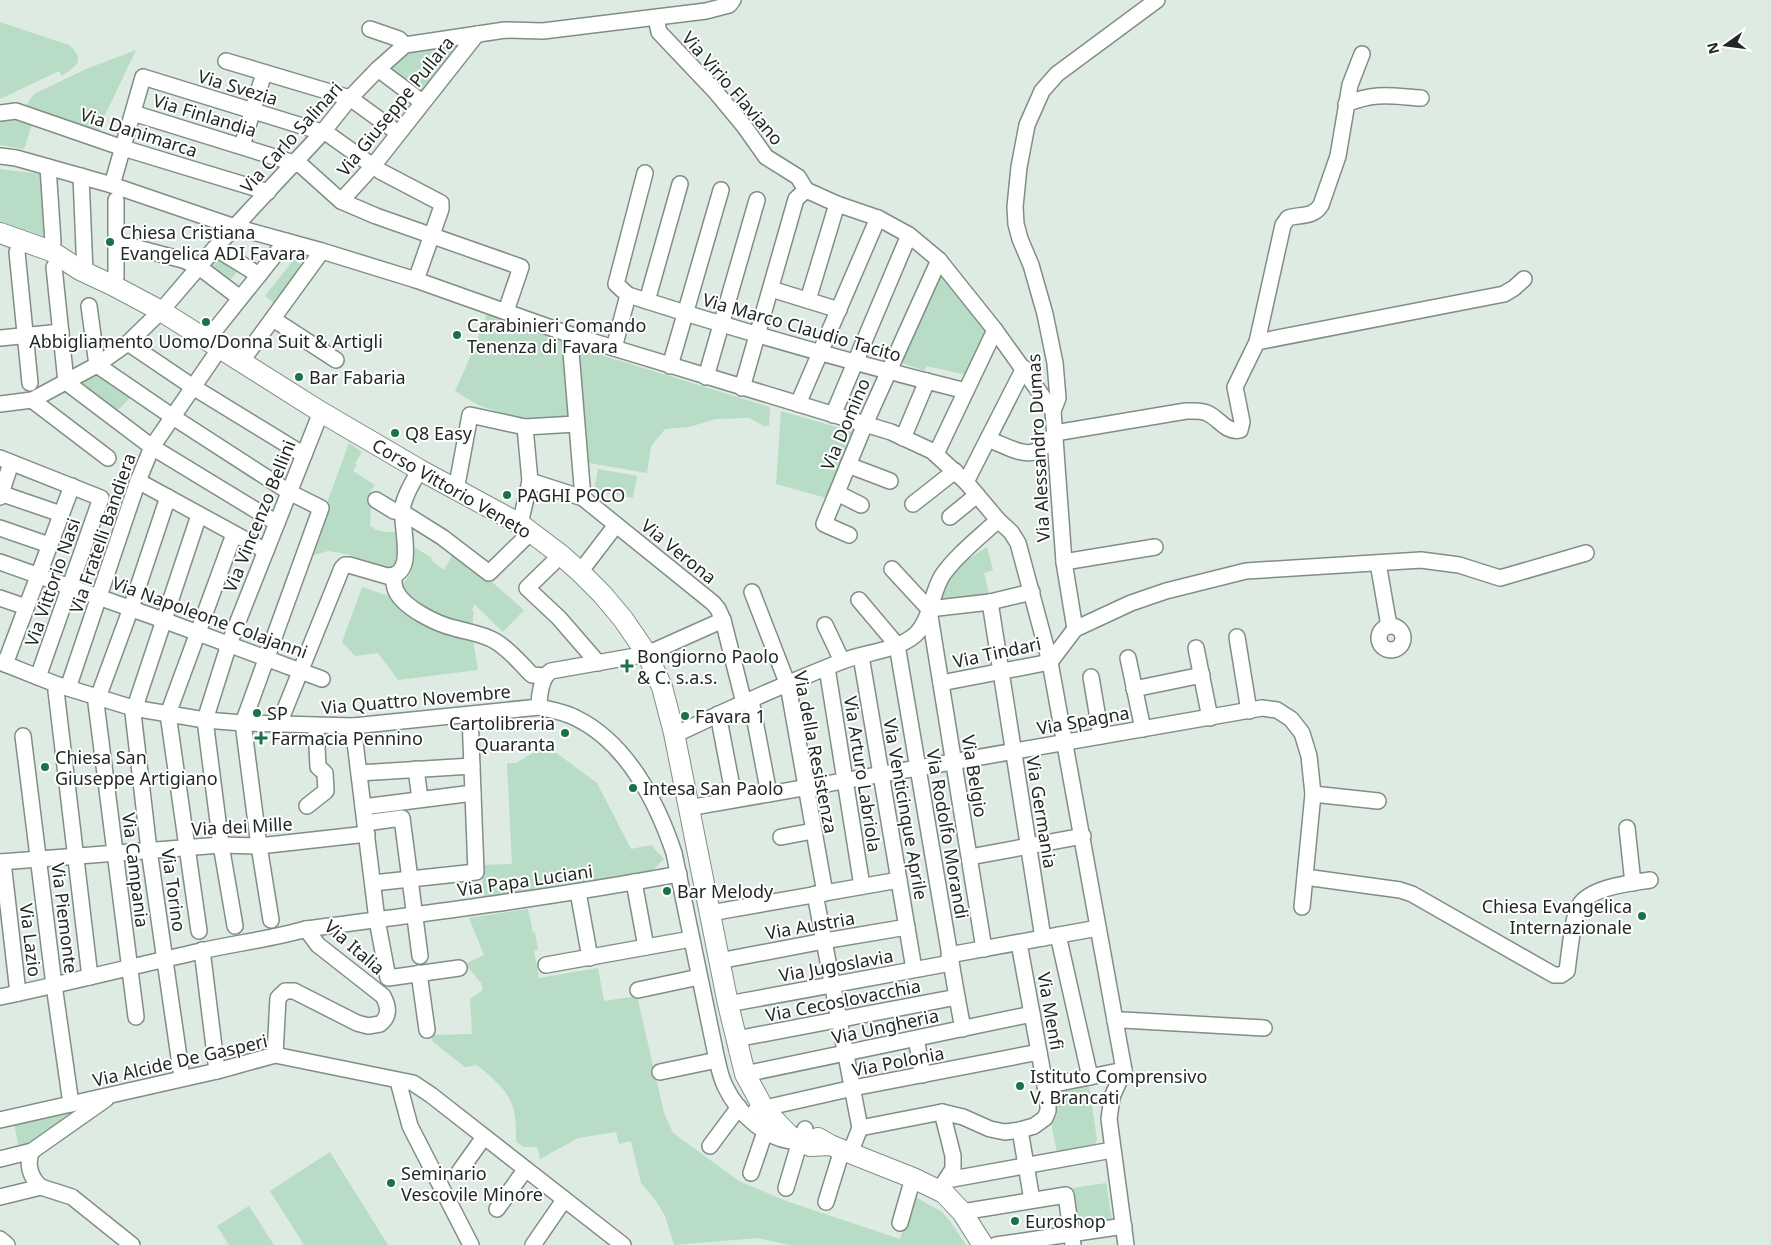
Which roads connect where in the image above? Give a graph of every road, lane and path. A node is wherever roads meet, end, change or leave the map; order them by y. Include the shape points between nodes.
1 (733, 0) edge
2 (1157, 0) edge
3 (656, 18) junction
4 (370, 29) dead end
5 (477, 34) junction
6 (405, 45) junction
7 (1362, 54) dead end
8 (226, 61) dead end
9 (378, 69) junction
10 (264, 73) junction
11 (350, 98) junction
12 (1421, 98) dead end
13 (422, 102) junction
14 (1346, 104) junction
15 (252, 111) junction
16 (0, 112) edge
17 (133, 113) junction
18 (322, 133) junction
19 (398, 133) junction
20 (242, 146) junction
21 (123, 148) junction
22 (0, 156) edge
23 (294, 163) junction
24 (373, 166) junction
25 (48, 167) junction
26 (645, 173) dead end
27 (81, 176) junction
28 (680, 184) dead end
29 (721, 190) dead end
30 (806, 190) junction
31 (268, 192) junction
32 (114, 193) junction
33 (757, 200) dead end
34 (340, 201) junction
35 (837, 204) junction
36 (878, 218) junction
37 (235, 227) junction
38 (0, 233) edge
39 (433, 235) junction
40 (909, 235) junction
41 (286, 241) junction
42 (115, 242) junction
43 (215, 248) junction
44 (8, 249) edge
45 (322, 251) junction
46 (52, 259) junction
47 (939, 260) junction
48 (199, 267) junction
49 (83, 272) junction
50 (258, 275) junction
51 (1524, 279) dead end
52 (416, 280) junction
53 (112, 285) junction
54 (771, 288) junction
55 (628, 295) junction
56 (240, 298) junction
57 (808, 300) junction
58 (647, 301) junction
59 (89, 306) dead end
60 (839, 310) junction
61 (161, 311) junction
62 (506, 311) junction
63 (685, 314) junction
64 (272, 319) junction
65 (722, 324) junction
66 (995, 330) junction
67 (61, 332) junction
68 (758, 334) junction
69 (571, 335) junction
70 (25, 336) junction
71 (0, 338) edge
72 (128, 342) junction
73 (1257, 342) junction
74 (214, 344) junction
75 (614, 348) junction
76 (821, 352) junction
77 (336, 360) dead end
78 (241, 362) junction
79 (855, 362) junction
80 (97, 365) junction
81 (670, 366) junction
82 (1024, 368) junction
83 (888, 372) junction
84 (706, 377) junction
85 (927, 381) junction
86 (66, 382) junction
87 (30, 383) dead end
88 (193, 387) junction
89 (742, 388) junction
90 (966, 391) junction
91 (32, 400) junction
92 (0, 404) edge
93 (798, 404) junction
94 (1053, 411) junction
95 (321, 412) junction
96 (832, 415) junction
97 (173, 417) junction
98 (576, 424) junction
99 (865, 424) junction
100 (525, 427) junction
101 (1055, 433) junction
102 (903, 438) junction
103 (988, 439) junction
104 (152, 447) junction
105 (304, 454) junction
106 (936, 454) junction
107 (108, 458) dead end
108 (6, 461) edge
109 (848, 465) junction
110 (420, 470) junction
111 (955, 471) junction
112 (138, 481) junction
113 (530, 481) junction
114 (890, 481) dead end
115 (966, 482) junction
116 (72, 486) junction
117 (456, 490) junction
118 (289, 492) junction
119 (837, 493) junction
120 (0, 494) edge
121 (977, 495) junction
122 (168, 497) junction
123 (583, 498) junction
124 (376, 500) dead end
125 (913, 504) dead end
126 (861, 505) dead end
127 (402, 512) junction
128 (61, 514) junction
129 (199, 515) junction
130 (950, 517) dead end
131 (998, 520) junction
132 (277, 523) junction
133 (616, 525) junction
134 (0, 528) edge
135 (526, 528) junction
136 (234, 534) junction
137 (849, 535) dead end
138 (49, 545) junction
139 (1155, 547) dead end
140 (266, 552) junction
141 (1586, 553) dead end
142 (561, 555) junction
143 (0, 562) edge
144 (1064, 562) junction
145 (1378, 563) junction
146 (892, 569) dead end
147 (580, 572) junction
148 (38, 575) junction
149 (393, 576) junction
150 (70, 587) junction
151 (752, 592) dead end
152 (1032, 592) junction
153 (100, 597) junction
154 (0, 598) edge
155 (859, 600) dead end
156 (990, 602) junction
157 (26, 607) junction
158 (131, 608) junction
159 (929, 609) junction
160 (163, 620) junction
161 (723, 620) junction
162 (825, 625) dead end
163 (1389, 626) dead end
164 (1075, 629) junction
165 (198, 632) junction
166 (1237, 637) dead end
167 (229, 644) junction
168 (897, 645) junction
169 (1196, 648) dead end
170 (647, 654) junction
171 (861, 656) junction
172 (267, 658) junction
173 (1128, 658) dead end
174 (842, 661) junction
175 (1050, 662) junction
176 (2, 663) edge
177 (598, 664) junction
178 (827, 668) junction
179 (300, 670) junction
180 (1001, 672) junction
181 (1202, 675) junction
182 (545, 676) junction
183 (1091, 676) dead end
184 (38, 677) junction
185 (322, 678) dead end
186 (941, 683) junction
187 (788, 685) junction
188 (63, 686) junction
189 (1134, 689) junction
190 (98, 698) junction
191 (748, 702) junction
192 (539, 707) junction
193 (134, 708) junction
194 (1249, 710) junction
195 (168, 714) junction
196 (718, 714) junction
197 (470, 715) junction
198 (1210, 718) junction
199 (205, 720) junction
200 (243, 723) junction
201 (279, 724) junction
202 (316, 726) junction
203 (353, 726) junction
204 (1143, 729) junction
205 (674, 733) junction
206 (23, 736) dead end
207 (1100, 736) junction
208 (1066, 742) junction
209 (1014, 751) junction
210 (954, 761) junction
211 (472, 766) junction
212 (917, 768) junction
213 (416, 769) junction
214 (359, 773) junction
215 (880, 774) junction
216 (844, 781) junction
217 (732, 787) dead end
218 (806, 787) junction
219 (473, 792) junction
220 (769, 794) junction
221 (1313, 794) junction
222 (420, 799) junction
223 (1378, 800) dead end
224 (307, 806) dead end
225 (363, 807) junction
226 (688, 808) junction
227 (366, 828) junction
228 (1627, 828) dead end
229 (813, 831) junction
230 (1082, 836) junction
231 (781, 837) dead end
232 (221, 845) junction
233 (259, 846) junction
234 (1029, 846) junction
235 (186, 848) junction
236 (149, 850) junction
237 (115, 853) junction
238 (76, 857) junction
239 (970, 857) junction
240 (38, 860) junction
241 (1, 862) edge
242 (678, 871) junction
243 (1304, 877) junction
244 (410, 879) junction
245 (899, 880) junction
246 (1650, 880) dead end
247 (634, 882) junction
248 (373, 883) junction
249 (1633, 883) junction
250 (862, 886) junction
251 (578, 892) junction
252 (820, 894) junction
253 (3, 898) edge
254 (1302, 907) dead end
255 (710, 913) junction
256 (415, 915) junction
257 (271, 920) dead end
258 (377, 920) junction
259 (235, 926) dead end
260 (907, 927) junction
261 (1098, 928) junction
262 (306, 929) junction
263 (199, 932) dead end
264 (5, 934) edge
265 (1058, 935) junction
266 (691, 938) junction
267 (1043, 938) junction
268 (824, 941) junction
269 (1019, 943) junction
270 (646, 947) junction
271 (984, 949) junction
272 (202, 950) junction
273 (420, 956) dead end
274 (590, 958) junction
275 (166, 959) junction
276 (950, 959) junction
277 (719, 961) junction
278 (546, 965) dead end
279 (129, 968) junction
280 (459, 968) dead end
281 (914, 969) junction
282 (15, 970) junction
283 (0, 972) edge
284 (419, 973) junction
285 (90, 977) junction
286 (699, 977) junction
287 (832, 984) junction
288 (54, 985) junction
289 (638, 990) dead end
290 (18, 993) junction
291 (0, 997) edge
292 (956, 997) junction
293 (728, 1004) junction
294 (1032, 1014) junction
295 (136, 1017) dead end
296 (838, 1018) junction
297 (1115, 1021) junction
298 (1264, 1028) dead end
299 (963, 1029) junction
300 (426, 1030) dead end
301 (736, 1039) junction
302 (916, 1039) junction
303 (1039, 1052) junction
304 (845, 1054) junction
305 (275, 1055) junction
306 (717, 1060) junction
307 (1124, 1070) junction
308 (217, 1071) junction
309 (660, 1072) dead end
310 (745, 1074) junction
311 (923, 1075) junction
312 (1090, 1077) junction
313 (182, 1078) junction
314 (398, 1081) junction
315 (1045, 1086) junction
316 (853, 1088) junction
317 (114, 1094) junction
318 (71, 1104) junction
319 (751, 1112) junction
320 (942, 1112) junction
321 (0, 1120) edge
322 (860, 1128) junction
323 (1020, 1130) junction
324 (765, 1132) junction
325 (802, 1135) junction
326 (484, 1137) junction
327 (710, 1146) dead end
328 (841, 1149) junction
329 (1112, 1150) junction
330 (32, 1151) junction
331 (0, 1159) edge
332 (1026, 1166) junction
333 (525, 1170) junction
334 (459, 1172) dead end
335 (751, 1173) dead end
336 (913, 1178) junction
337 (943, 1185) junction
338 (40, 1187) junction
339 (786, 1188) dead end
340 (0, 1197) edge
341 (564, 1200) junction
342 (1032, 1200) junction
343 (826, 1202) dead end
344 (497, 1209) dead end
345 (962, 1212) junction
346 (900, 1223) dead end
347 (1124, 1226) junction
348 (1072, 1239) edge
349 (0, 1240) edge
350 (7, 1245) edge
351 (132, 1245) edge
352 (471, 1245) edge
353 (533, 1245) edge
354 (623, 1245) edge
355 (983, 1245) edge
356 (996, 1245) edge
357 (1126, 1245) edge

1 - 3 street via 729,5 706,11
2 - 94 street, Via Alessandro Dumas via 1057,74 1042,91 1027,125 1019,167 1016,224 1045,314 1053,354 1058,398
3 - 5 street via 543,31 505,30
3 - 30 street, Via Virio Flaviano via 659,32 715,91 766,157 798,177
4 - 6 street via 399,39
5 - 6 street
5 - 13 street, Via Giuseppe Pullara
6 - 9 street, Via Carlo Salinari
7 - 14 street
8 - 10 street
9 - 11 street, Via Carlo Salinari
9 - 13 street
10 - 11 street
10 - 15 street
11 - 18 street, Via Carlo Salinari
11 - 19 street
12 - 14 street via 1381,95
13 - 19 street, Via Giuseppe Pullara
14 - 73 street via 1338,156 1321,205 1311,214 1288,218 1283,225
15 - 17 street, Via Svezia via 144,77
15 - 18 street, Via Svezia
15 - 20 street
16 - 21 street, Via Danimarca via 16,111
17 - 20 street, Via Finlandia
17 - 21 street
18 - 23 street, Via Carlo Salinari
18 - 24 street, Via Svezia
19 - 24 street, Via Giuseppe Pullara
20 - 23 street, Via Finlandia
21 - 31 street, Via Danimarca
21 - 32 street
22 - 25 street
23 - 31 street, Via Carlo Salinari
23 - 34 street, Via Finlandia via 302,166
24 - 34 street, Via Giuseppe Pullara
24 - 39 street, Via Svezia via 441,203
25 - 27 street
25 - 46 street
26 - 55 street via 616,284
27 - 32 street
27 - 49 street
28 - 58 street
29 - 63 street
30 - 35 street, Via Virio Flaviano
30 - 54 street via 796,199
31 - 37 street, Via Carlo Salinari
32 - 37 street
32 - 42 street
33 - 65 street
34 - 39 street
35 - 36 street, Via Virio Flaviano
35 - 57 street
36 - 40 street, Via Virio Flaviano
36 - 60 street
37 - 41 street
37 - 43 street, Via Carlo Salinari
38 - 46 main road, Corso Vittorio Veneto
39 - 52 street
39 - 62 street via 521,268
40 - 47 street, Via Virio Flaviano
40 - 79 street
41 - 45 street
41 - 50 street, Via Fratelli Bandiera
42 - 48 street
42 - 53 street via 116,277
43 - 48 street, Via Carlo Salinari
43 - 50 street
44 - 46 main road, Corso Vittorio Veneto
44 - 70 street
45 - 52 street
45 - 64 street
46 - 49 main road, Corso Vittorio Veneto
46 - 67 street
47 - 66 street, Via Virio Flaviano
47 - 83 street, Via Domino
48 - 56 street
48 - 61 street, Via Carlo Salinari
49 - 53 main road, Corso Vittorio Veneto
50 - 56 street, Via Fratelli Bandiera
51 - 73 street via 1504,294
52 - 62 street
53 - 61 main road, Corso Vittorio Veneto
54 - 57 street
54 - 68 street
55 - 58 street, Via Marco Claudio Tacito
55 - 75 street
56 - 74 street, Via Fratelli Bandiera
57 - 60 street
58 - 63 street, Via Marco Claudio Tacito
59 - 80 street
60 - 76 street
61 - 72 street, Via Carlo Salinari
61 - 74 main road, Corso Vittorio Veneto
62 - 69 street
63 - 65 street, Via Marco Claudio Tacito
63 - 81 street
64 - 77 street
64 - 78 street
65 - 68 street, Via Marco Claudio Tacito
65 - 84 street
66 - 82 street, Via Virio Flaviano
66 - 90 street
67 - 70 street
67 - 86 street
68 - 76 street, Via Marco Claudio Tacito
68 - 89 street
69 - 75 street
69 - 98 street
70 - 71 street
70 - 87 street
72 - 80 street, Via Carlo Salinari
72 - 88 street
73 - 101 street via 1235,387 1242,422 1240,430 1229,429 1207,413 1198,411
74 - 78 main road, Corso Vittorio Veneto
74 - 88 street, Via Fratelli Bandiera
75 - 81 street
76 - 79 street, Via Marco Claudio Tacito
76 - 93 street
78 - 95 main road, Corso Vittorio Veneto
79 - 83 street, Via Marco Claudio Tacito
79 - 96 street
80 - 86 street, Via Carlo Salinari
80 - 97 street
81 - 84 street
82 - 94 street, Via Virio Flaviano
82 - 103 street
83 - 85 street, Via Marco Claudio Tacito
83 - 99 street, Via Domino
84 - 89 street
85 - 90 street, Via Marco Claudio Tacito
85 - 102 street
86 - 91 street, Via Carlo Salinari
86 - 104 street
88 - 97 street, Via Fratelli Bandiera
88 - 105 street
89 - 93 street
90 - 106 street
91 - 92 street
91 - 107 street
93 - 96 street
94 - 101 street, Via Alessandro Dumas
95 - 105 street, Via Vincenzo Bellini
95 - 110 main road, Corso Vittorio Veneto
96 - 99 street
97 - 104 street, Via Fratelli Bandiera
97 - 118 street
98 - 100 street
98 - 123 street
99 - 102 street
99 - 109 street, Via Domino
100 - 113 street
100 - 117 street via 470,415
101 - 103 street via 1042,449 1025,454
101 - 144 street, Via Alessandro Dumas
102 - 106 street
103 - 115 street
104 - 112 street, Via Fratelli Bandiera
104 - 132 street
105 - 118 street, Via Vincenzo Bellini
106 - 111 street
108 - 116 street
108 - 120 street
109 - 114 street
109 - 119 street, Via Domino
110 - 117 main road, Corso Vittorio Veneto
110 - 127 street
111 - 115 street
111 - 125 street
112 - 122 street
112 - 153 street, Via Fratelli Bandiera
113 - 123 street
113 - 135 street
115 - 121 street
116 - 128 street
116 - 150 street, Via Vittorio Nasi via 101,498
117 - 135 main road, Corso Vittorio Veneto
118 - 132 street, Via Vincenzo Bellini
118 - 172 street via 321,508
119 - 126 street
119 - 137 street, Via Domino via 824,524
120 - 128 street
121 - 130 street
121 - 131 street
122 - 129 street
122 - 158 street
123 - 133 street, Via Verona
124 - 127 street
127 - 135 street via 489,573
127 - 149 street via 405,560
128 - 138 street
129 - 136 street
129 - 160 street
131 - 152 street via 1017,540
131 - 159 street via 950,566 938,584
132 - 140 street, Via Vincenzo Bellini
133 - 147 street
133 - 161 street, Via Verona via 713,603
134 - 138 street
135 - 142 main road, Corso Vittorio Veneto
136 - 140 street
136 - 165 street
138 - 148 street
139 - 144 street
140 - 167 street, Via Vincenzo Bellini
141 - 145 street via 1500,578 1459,565 1421,560
142 - 147 main road, Corso Vittorio Veneto
142 - 177 street via 527,588 559,618
143 - 148 street, Via Napoleone Colajanni
144 - 164 street, Via Alessandro Dumas
145 - 163 street
145 - 164 street via 1246,572 1166,591
146 - 159 street
147 - 170 main road, Corso Vittorio Veneto via 623,619
148 - 150 street, Via Napoleone Colajanni
148 - 157 street
149 - 179 street via 344,566
149 - 182 street via 399,596 416,612 451,628 495,641 532,675
150 - 153 street, Via Napoleone Colajanni
150 - 184 street, Via Vittorio Nasi
151 - 187 street, Via della Resistenza
152 - 156 street
152 - 175 street
153 - 158 street, Via Napoleone Colajanni
153 - 188 street, Via Fratelli Bandiera
154 - 157 street
155 - 168 street
156 - 159 street
156 - 180 street, Via Germania
157 - 176 street
158 - 160 street, Via Napoleone Colajanni
158 - 190 street
159 - 168 street via 916,634
159 - 186 street, Via Belgio
160 - 165 street, Via Napoleone Colajanni
160 - 193 street
161 - 170 street
161 - 191 street, Via Verona
162 - 174 street
164 - 175 street, Via Tindari
165 - 167 street, Via Napoleone Colajanni
165 - 195 street
166 - 194 street
167 - 172 street, Via Napoleone Colajanni
167 - 199 street, Via Vincenzo Bellini
168 - 171 street
168 - 212 street, Via Rodolfo Morandi
169 - 181 street
170 - 177 street
170 - 205 main road, Corso Vittorio Veneto via 658,675
171 - 174 street
171 - 215 street, Via Venticinque Aprile
172 - 179 street, Via Napoleone Colajanni
172 - 200 street
173 - 189 street
174 - 178 street
175 - 180 street, Via Tindari
175 - 208 street
176 - 184 street, Via Quattro Novembre
177 - 182 street via 552,671
178 - 187 street
178 - 216 street, Via Arturo Labriola
179 - 185 street, Via Napoleone Colajanni
179 - 201 street
180 - 186 street, Via Tindari
180 - 209 street, Via Germania
181 - 189 street
181 - 198 street
182 - 192 street
183 - 207 street
184 - 188 street, Via Quattro Novembre
186 - 210 street, Via Belgio
187 - 191 street
187 - 218 street, Via della Resistenza
188 - 190 street, Via Quattro Novembre
188 - 238 street via 57,699
189 - 204 street
190 - 193 street, Via Quattro Novembre
190 - 237 street, Via Campania via 96,704
191 - 196 street
191 - 220 street, Via Verona
192 - 197 street, Via Quattro Novembre
192 - 242 street via 577,718 598,731 628,763 652,799
193 - 195 street, Via Quattro Novembre
193 - 236 street, Via Torino
194 - 198 street, Via Spagna
194 - 221 street, Via Spagna via 1277,710 1291,719 1302,733 1309,756
195 - 199 street, Via Quattro Novembre
195 - 235 street
196 - 205 street
196 - 217 street
197 - 203 street, Via Quattro Novembre
197 - 211 street
198 - 204 street, Via Spagna
199 - 200 street, Via Quattro Novembre
199 - 232 street
200 - 201 street, Via Quattro Novembre
200 - 233 street
201 - 202 street, Via Quattro Novembre
202 - 203 street, Via Quattro Novembre
202 - 224 street via 311,769 325,773 326,791
203 - 214 street, Via Italia
204 - 207 street, Via Spagna
205 - 226 main road, Corso Vittorio Veneto
206 - 240 street, Via Piemonte
207 - 208 street, Via Spagna
208 - 209 street, Via Spagna
208 - 230 street
209 - 210 street, Via Spagna
209 - 234 street, Via Germania
210 - 212 street, Via Spagna
210 - 239 street, Via Belgio
211 - 213 street
211 - 219 street
212 - 215 street, Via Spagna
212 - 276 street, Via Rodolfo Morandi
213 - 214 street
213 - 222 street
214 - 225 street, Via Italia
215 - 216 street, Via Spagna
215 - 245 street, Via Venticinque Aprile
216 - 218 street, Via Spagna
216 - 250 street, Via Arturo Labriola
218 - 220 street, Via Spagna
218 - 229 street, Via della Resistenza
219 - 222 street
219 - 244 street via 476,872
220 - 226 street, Via Spagna
221 - 223 street
221 - 243 street, Via Spagna
222 - 225 street
225 - 227 street, Via Italia
226 - 255 main road, Corso Vittorio Veneto
227 - 233 street, Via dei Mille
227 - 244 street, Via dei Mille via 402,818
227 - 248 street, Via Italia
228 - 249 street
229 - 231 street
229 - 252 street, Via della Resistenza
230 - 234 street
230 - 261 street
232 - 233 street, Via dei Mille
232 - 235 street, Via dei Mille
232 - 259 street
233 - 257 street
234 - 239 street
234 - 267 street, Via Germania
235 - 236 street, Via dei Mille
235 - 263 street
236 - 237 street, Via dei Mille
236 - 275 street, Via Torino
237 - 238 street, Via dei Mille
237 - 279 street, Via Campania
238 - 240 street, Via dei Mille
238 - 285 street
239 - 271 street, Via Belgio
240 - 241 street, Via dei Mille
240 - 288 street, Via Piemonte
241 - 253 street, Via Lazio
242 - 247 street, Via Papa Luciani
242 - 266 street
243 - 249 street via 1412,894 1558,976 1567,971 1581,903 1589,896
243 - 254 street, Via Spagna
244 - 248 street
244 - 256 street
245 - 250 street
245 - 260 street, Via Venticinque Aprile
246 - 249 street
247 - 251 street, Via Papa Luciani
247 - 270 street
248 - 258 street, Via Italia
250 - 252 street
251 - 256 street, Via Papa Luciani
251 - 274 street
252 - 255 street
252 - 268 street, Via della Resistenza
253 - 264 street, Via Lazio
255 - 277 main road, Corso Vittorio Veneto
256 - 258 street, Via Papa Luciani
256 - 273 street
258 - 262 street, Via Italia
258 - 284 street via 388,978
260 - 268 street, Via Austria
260 - 281 street, Via Venticinque Aprile
261 - 265 street, Via Jugoslavia
261 - 297 street
262 - 272 street
262 - 305 street, Via Italia via 318,945 383,996 387,1015 380,1024 363,1025 294,991 285,991 278,998
264 - 282 street, Via Lazio
265 - 267 street, Via Jugoslavia
265 - 312 street
266 - 270 street
266 - 286 street
267 - 269 street, Via Jugoslavia
268 - 277 street, Via Austria
268 - 287 street, Via della Resistenza
269 - 271 street, Via Jugoslavia
269 - 294 street, Via Menfi
270 - 274 street
271 - 276 street, Via Jugoslavia
272 - 275 street
272 - 308 street
274 - 278 street
275 - 279 street
275 - 313 street, Via Torino
276 - 281 street, Via Jugoslavia
276 - 292 street, Via Rodolfo Morandi
277 - 293 main road, Corso Vittorio Veneto
279 - 285 street
279 - 295 street, Via Campania
280 - 284 street
281 - 287 street, Via Jugoslavia
282 - 283 street
282 - 290 street, Via Lazio
284 - 300 street
285 - 288 street
286 - 289 street
286 - 306 street
287 - 293 street, Via Jugoslavia
287 - 296 street, Via della Resistenza
288 - 290 street
288 - 318 street, Via Piemonte
290 - 291 street
292 - 296 street, Via Cecoslovacchia
292 - 299 street, Via Rodolfo Morandi
293 - 301 main road, Corso Vittorio Veneto
294 - 299 street, Via Ungheria
294 - 303 street, Via Menfi
296 - 301 street, Via Cecoslovacchia
296 - 304 street, Via della Resistenza
297 - 298 street
297 - 307 street
299 - 302 street, Via Ungheria
301 - 310 main road, Corso Vittorio Veneto
302 - 304 street, Via Ungheria
302 - 311 street
303 - 311 street, Via Polonia
303 - 315 street, Via Menfi
304 - 310 street, Via Ungheria
304 - 316 street, Via della Resistenza
305 - 308 street, Via Alcide De Gasperi
305 - 314 street, Via Alcide De Gasperi
306 - 309 street
306 - 319 street via 726,1088
307 - 312 street
307 - 329 street via 1110,1108
308 - 313 street, Via Alcide De Gasperi
310 - 319 main road, Corso Vittorio Veneto
311 - 316 street, Via Polonia
312 - 315 street
313 - 317 street, Via Alcide De Gasperi
314 - 326 street, Via Alcide De Gasperi via 413,1083
314 - 352 street via 410,1126
315 - 323 street, Via Menfi via 1048,1111 1045,1118
316 - 319 street, Via Polonia
316 - 322 street, Via della Resistenza
317 - 318 street, Via Alcide De Gasperi
317 - 330 street
318 - 321 street, Via Alcide De Gasperi
319 - 324 street via 756,1126
319 - 325 main road, Corso Vittorio Veneto
319 - 327 street
320 - 322 street
320 - 323 street via 963,1116 990,1129
320 - 337 street via 953,1156 953,1169
322 - 328 street
323 - 332 street
324 - 325 street via 784,1141
324 - 335 street
325 - 328 main road via 810,1146
325 - 339 street
326 - 333 street, Via Alcide De Gasperi
326 - 334 street
328 - 336 main road
328 - 343 street
329 - 332 street
329 - 347 street
330 - 331 street
330 - 338 street via 30,1172
332 - 337 street
332 - 342 street
333 - 341 street, Via Alcide De Gasperi
333 - 344 street
336 - 337 main road
336 - 346 street
337 - 345 main road via 944,1193
338 - 340 street
338 - 351 street via 72,1197
341 - 353 street
341 - 354 street, Via Alcide De Gasperi
342 - 345 street
342 - 348 street via 1066,1195
345 - 355 main road
347 - 348 street
347 - 357 street
348 - 356 street
349 - 350 street

